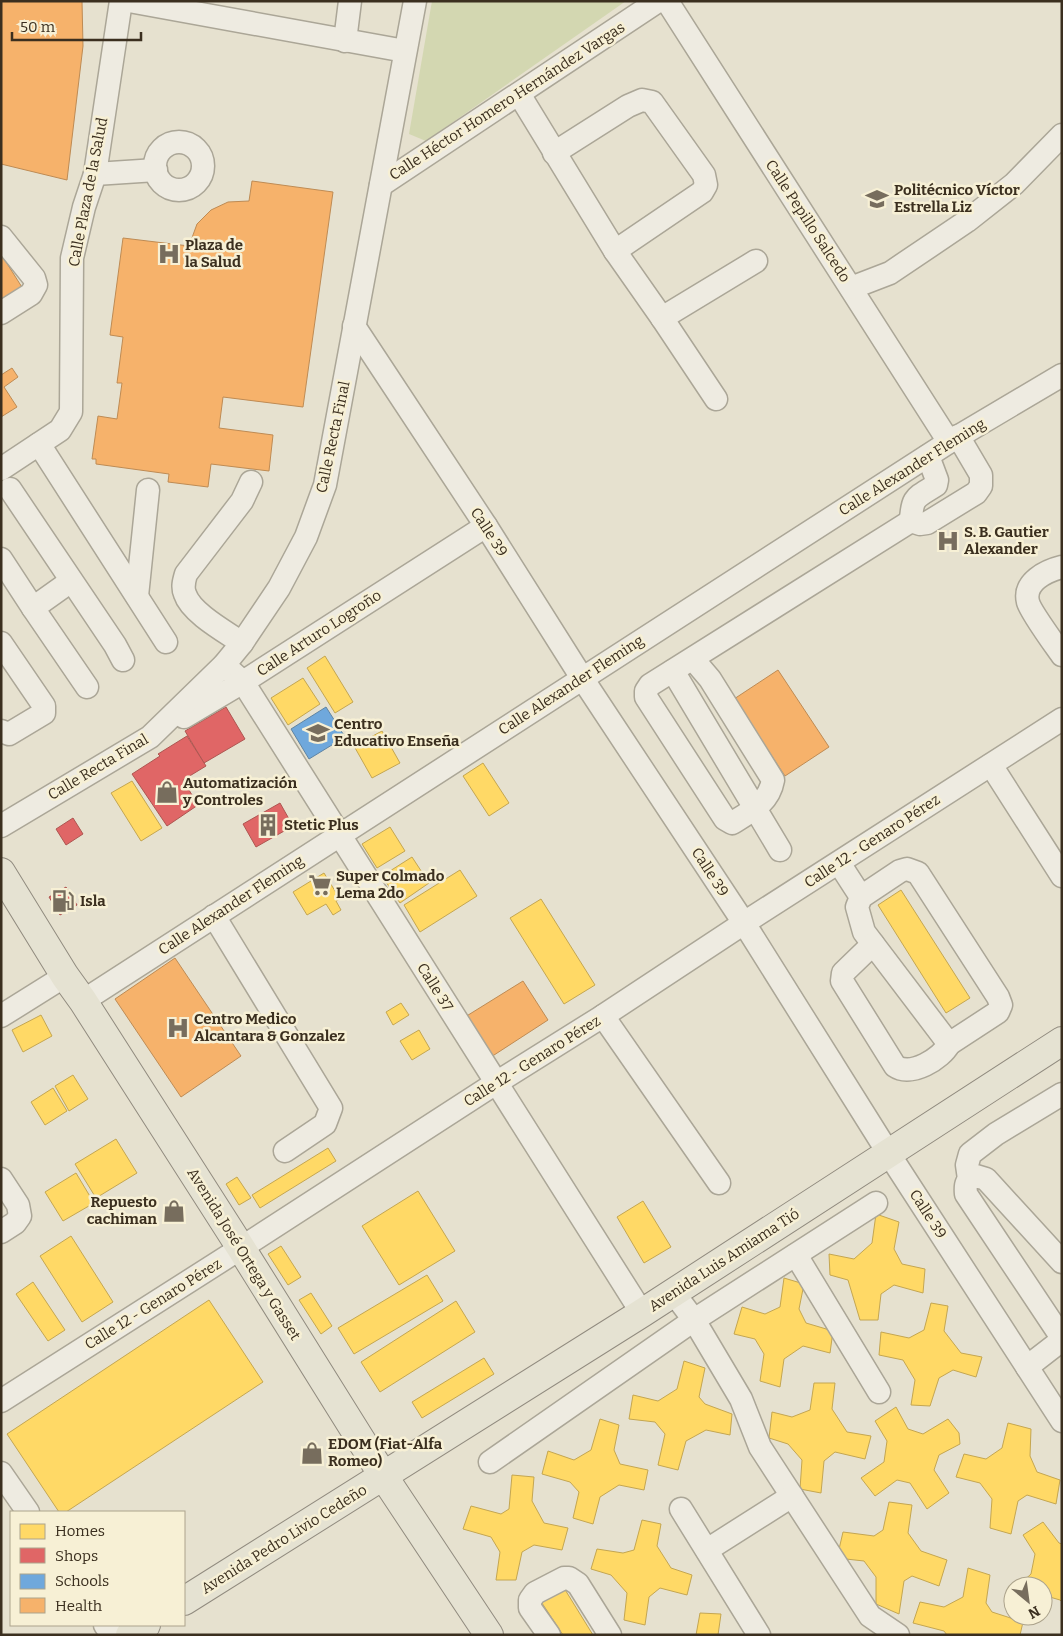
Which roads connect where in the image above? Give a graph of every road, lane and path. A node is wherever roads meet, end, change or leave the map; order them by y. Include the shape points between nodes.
1 (121, 1) edge
2 (129, 1) edge
3 (350, 1) edge
4 (415, 1) edge
5 (658, 1) edge
6 (667, 1) edge
7 (345, 41) junction
8 (405, 51) junction
9 (519, 94) junction
10 (1062, 135) edge
11 (554, 153) junction
12 (156, 170) dead end
13 (95, 174) junction
14 (381, 184) junction
15 (1, 237) edge
16 (615, 251) junction
17 (756, 261) dead end
18 (851, 288) junction
19 (1, 313) edge
20 (662, 318) junction
21 (354, 326) junction
22 (1062, 374) edge
23 (716, 399) dead end
24 (954, 439) junction
25 (39, 444) junction
26 (928, 456) junction
27 (1, 469) edge
28 (251, 482) dead end
29 (10, 489) dead end
30 (148, 490) dead end
31 (911, 520) junction
32 (486, 526) junction
33 (1, 559) edge
34 (1062, 567) edge
35 (71, 581) junction
36 (137, 596) junction
37 (32, 608) junction
38 (166, 642) dead end
39 (1, 643) edge
40 (242, 643) junction
41 (1062, 655) edge
42 (692, 659) junction
43 (123, 660) dead end
44 (224, 665) junction
45 (673, 671) junction
46 (582, 678) junction
47 (243, 682) junction
48 (87, 687) dead end
49 (1062, 720) edge
50 (1, 731) edge
51 (150, 737) junction
52 (991, 765) junction
53 (756, 809) junction
54 (1, 826) edge
55 (339, 835) junction
56 (780, 850) dead end
57 (839, 863) junction
58 (1, 872) edge
59 (1062, 876) edge
60 (861, 897) junction
61 (214, 916) junction
62 (744, 923) junction
63 (873, 944) junction
64 (66, 976) junction
65 (83, 1000) junction
66 (1, 1016) edge
67 (603, 1016) junction
68 (1062, 1041) edge
69 (949, 1044) junction
70 (496, 1083) junction
71 (1062, 1094) edge
72 (285, 1151) dead end
73 (889, 1154) junction
74 (1, 1179) edge
75 (969, 1179) junction
76 (719, 1183) dead end
77 (876, 1203) dead end
78 (1, 1232) edge
79 (241, 1248) junction
80 (796, 1255) junction
81 (1062, 1262) edge
82 (673, 1292) junction
83 (642, 1313) junction
84 (694, 1320) junction
85 (1062, 1339) edge
86 (1027, 1368) junction
87 (879, 1392) dead end
88 (1, 1401) edge
89 (1062, 1421) edge
90 (490, 1462) dead end
91 (1, 1473) edge
92 (384, 1477) junction
93 (792, 1496) junction
94 (681, 1509) dead end
95 (27, 1511) edge
96 (707, 1550) junction
97 (185, 1600) edge
98 (144, 1626) edge
99 (130, 1635) edge
100 (489, 1635) edge
101 (549, 1635) edge
102 (610, 1635) edge
103 (759, 1635) edge
104 (898, 1635) edge

1 - 13 street, Calle Plaza de la Salud
2 - 7 street
3 - 7 street
4 - 8 street, Calle Recta Final
5 - 9 street, Calle Héctor Homero Hernández Vargas
6 - 18 street, Calle Pepillo Salcedo
7 - 8 street
8 - 14 street, Calle Recta Final
9 - 11 street
9 - 14 street, Calle Héctor Homero Hernández Vargas
10 - 18 street via 1014,184 967,221 890,274
11 - 16 street
11 - 16 street via 642,100 652,102 704,175 706,185 702,192
12 - 13 street
13 - 25 street, Calle Plaza de la Salud via 72,258 71,412 60,430
14 - 21 street, Calle Recta Final
15 - 19 street via 34,278 36,286 31,294
16 - 20 street
17 - 20 street
18 - 24 street, Calle Pepillo Salcedo
20 - 23 street
21 - 32 street, Calle 39
21 - 40 street, Calle Recta Final via 326,485 306,536 279,588
22 - 24 street, Calle Alexander Fleming
24 - 26 street, Calle Alexander Fleming
24 - 31 street, Calle Pepillo Salcedo via 981,475 981,486 976,493 927,523
25 - 27 street, Calle Plaza de la Salud
25 - 36 street
26 - 31 street via 936,485 916,498 912,504
26 - 46 street, Calle Alexander Fleming
28 - 40 street via 242,501 186,574 184,584 185,595 193,606
29 - 35 street
30 - 36 street
31 - 42 street
32 - 46 street, Calle 39
32 - 47 street, Calle Arturo Logroño
33 - 37 street
34 - 41 street via 1049,570 1033,582 1028,591 1028,603
35 - 37 street
35 - 43 street
36 - 38 street
37 - 48 street
39 - 50 street via 44,706 44,713 9,734
40 - 44 street, Calle Recta Final
42 - 45 street
42 - 53 street via 710,680 773,780 769,795
44 - 47 street, Calle 37
44 - 51 street, Calle Recta Final
45 - 53 street
45 - 53 street via 650,685 646,697 725,819 732,823
46 - 55 street, Calle Alexander Fleming
46 - 62 street, Calle 39
47 - 51 street, Calle Arturo Logroño
47 - 55 street, Calle 37
49 - 52 street, Calle 12 - Genaro Pérez
51 - 54 street, Calle Recta Final
52 - 57 street, Calle 12 - Genaro Pérez
52 - 59 street
53 - 56 street
55 - 61 street, Calle Alexander Fleming
55 - 70 street, Calle 37
57 - 60 street
57 - 62 street, Calle 12 - Genaro Pérez
58 - 64 main road, Avenida José Ortega y Gasset
60 - 63 street via 857,907 859,917
60 - 69 street via 900,871 908,869 918,873 998,997 1001,1005 998,1012
61 - 65 street, Calle Alexander Fleming
61 - 72 street via 331,1108 325,1124
62 - 67 street, Calle 12 - Genaro Pérez
62 - 73 street, Calle 39
63 - 69 street
63 - 69 street via 841,977 896,1066 914,1069 940,1056
64 - 65 main road, Avenida José Ortega y Gasset
64 - 66 street
65 - 79 main road, Avenida José Ortega y Gasset
67 - 70 street, Calle 12 - Genaro Pérez
67 - 76 street
68 - 73 main road, Avenida Luis Amiama Tió
70 - 79 street, Calle 12 - Genaro Pérez
70 - 83 street, Calle 37
71 - 75 street via 996,1134 970,1154 967,1165
73 - 82 main road, Avenida Luis Amiama Tió
73 - 86 street, Calle 39
74 - 78 street via 18,1205 20,1216
75 - 81 street via 976,1176 986,1179
75 - 85 street via 965,1185 966,1194
77 - 80 street
79 - 88 street, Calle 12 - Genaro Pérez
79 - 92 main road, Avenida José Ortega y Gasset
80 - 84 street
80 - 87 street
82 - 83 main road, Avenida Luis Amiama Tió
82 - 84 street
83 - 92 main road, Avenida Luis Amiama Tió
84 - 90 street
84 - 93 street via 741,1399 760,1447
85 - 86 street
86 - 89 street, Calle 39
91 - 95 street
92 - 97 main road, Avenida Pedro Livio Cedeño
92 - 100 main road, Avenida José Ortega y Gasset
93 - 96 street
93 - 104 street via 870,1616
94 - 96 street
96 - 103 street
98 - 99 main road
101 - 102 street via 530,1608 530,1600 535,1593 569,1578 578,1584

